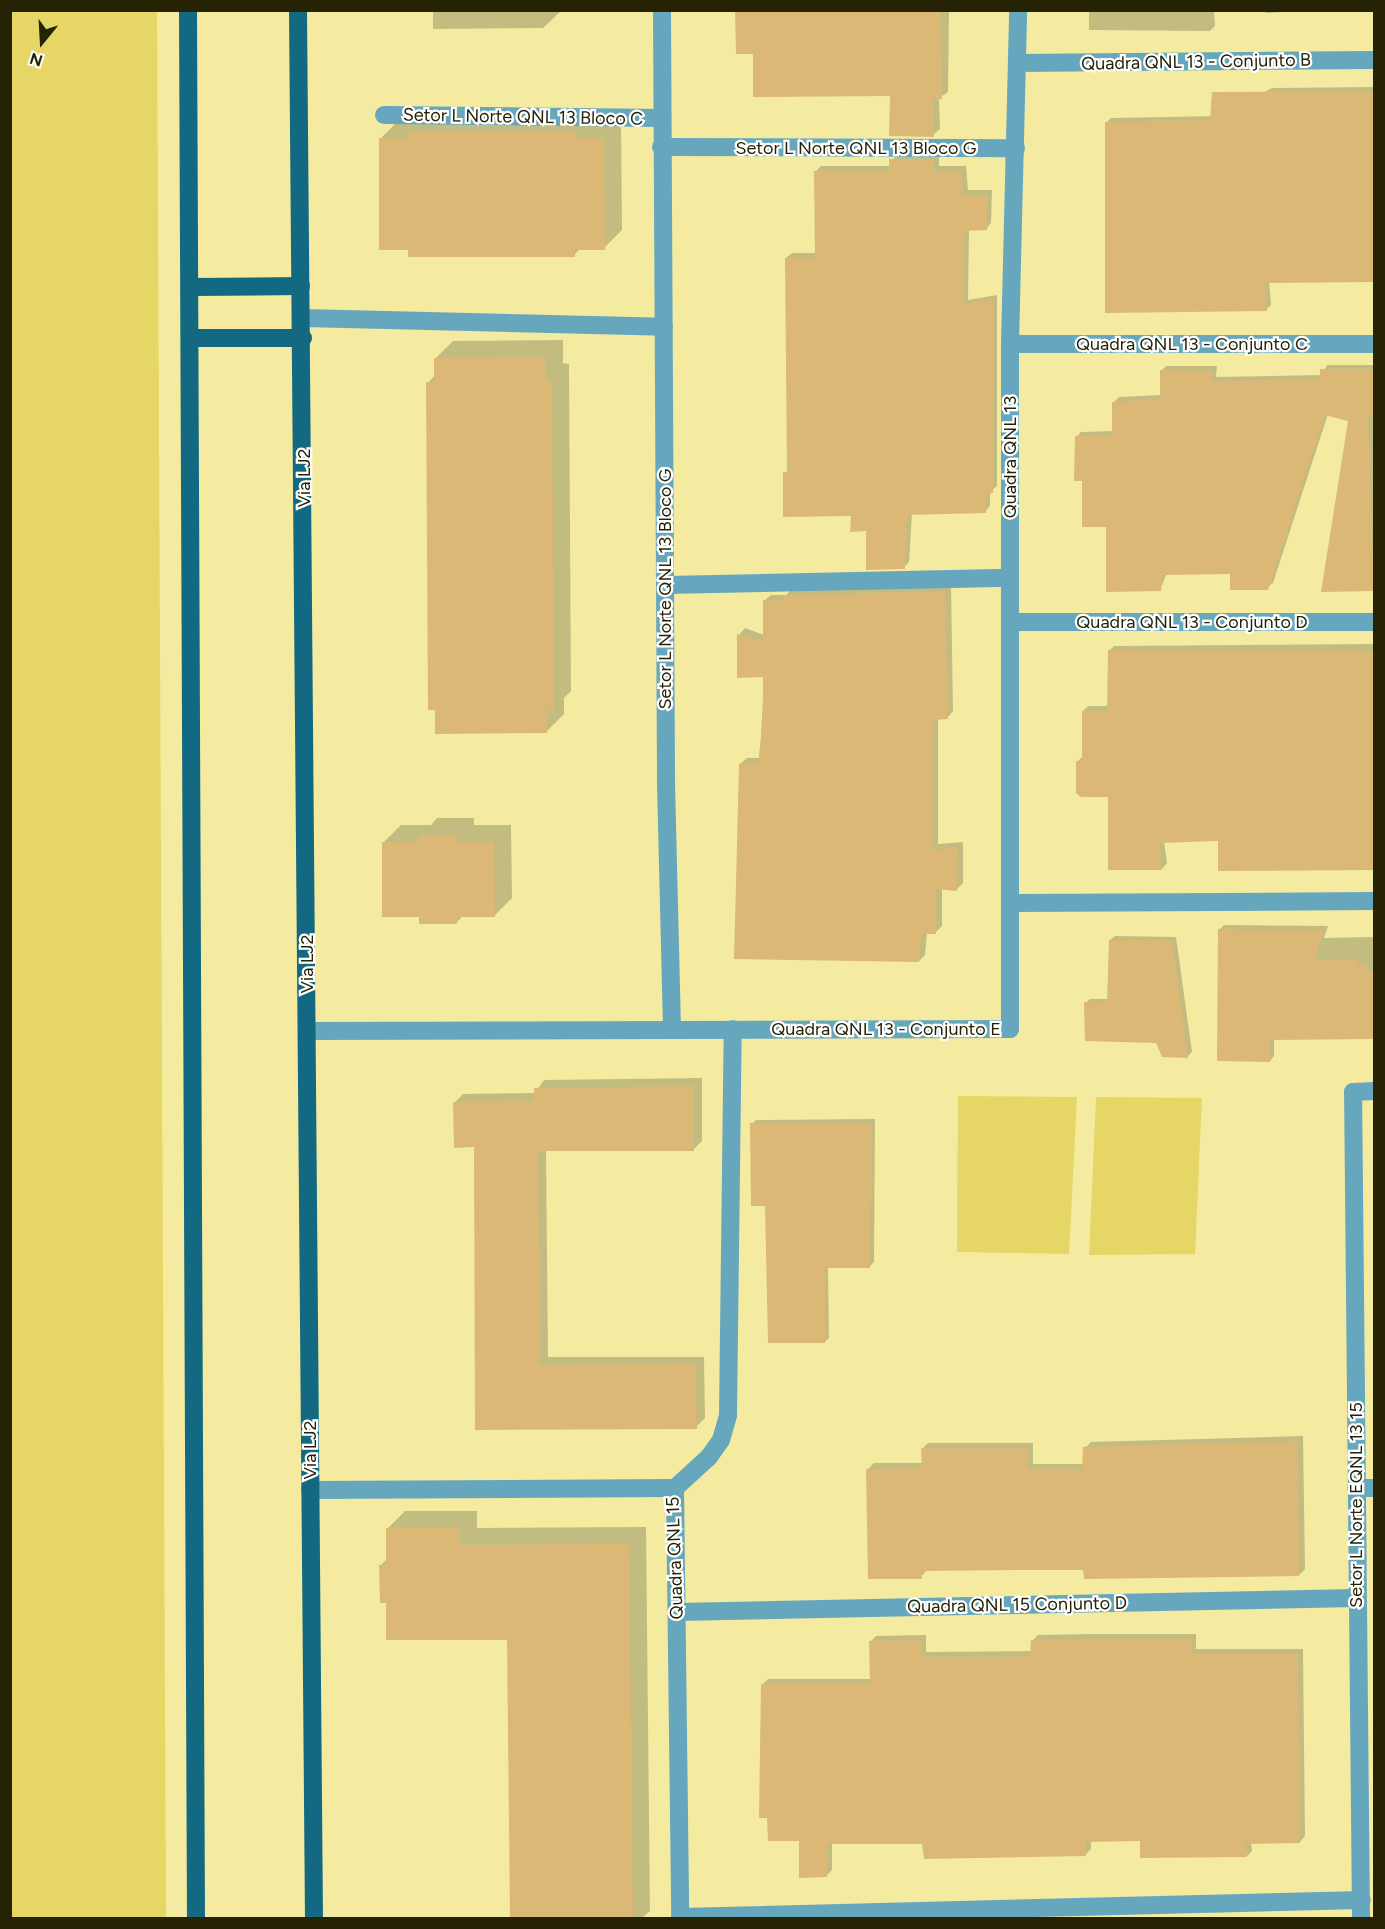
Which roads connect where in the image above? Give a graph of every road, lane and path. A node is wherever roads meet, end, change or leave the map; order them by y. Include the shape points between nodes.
1 (188, 10) edge
2 (298, 10) edge
3 (662, 10) edge
4 (1018, 10) edge
5 (1374, 60) edge
6 (1017, 63) junction
7 (384, 115) dead end
8 (661, 118) junction
9 (661, 147) junction
10 (1016, 148) junction
11 (301, 286) junction
12 (192, 287) junction
13 (303, 318) junction
14 (664, 327) junction
15 (192, 338) junction
16 (303, 338) junction
17 (1010, 344) junction
18 (1374, 344) edge
19 (1010, 578) junction
20 (666, 585) junction
21 (1010, 622) junction
22 (1374, 622) edge
23 (1374, 901) edge
24 (1010, 903) junction
25 (733, 1029) junction
26 (672, 1030) junction
27 (308, 1031) junction
28 (1374, 1091) edge
29 (675, 1488) junction
30 (1356, 1488) junction
31 (1374, 1488) edge
32 (310, 1490) junction
33 (1356, 1598) junction
34 (678, 1612) junction
35 (1362, 1900) junction
36 (196, 1918) edge
37 (314, 1918) edge
38 (680, 1918) edge
39 (1361, 1918) edge

1 - 12 main road
2 - 11 main road, Via LJ2
3 - 8 street, Setor L Norte QNL 13 Bloco G
4 - 6 street, Quadra QNL 13
5 - 6 street, Quadra QNL 13 - Conjunto B
6 - 10 street, Quadra QNL 13
7 - 8 street, Setor L Norte QNL 13 Bloco C
8 - 9 street, Setor L Norte QNL 13 Bloco G
9 - 10 street, Setor L Norte QNL 13 Bloco G
9 - 14 street, Setor L Norte QNL 13 Bloco G
10 - 17 street, Quadra QNL 13
11 - 12 main road
11 - 13 main road, Via LJ2
12 - 15 main road
13 - 14 street
13 - 16 main road, Via LJ2
14 - 20 street, Setor L Norte QNL 13 Bloco G
15 - 16 main road
15 - 36 main road
16 - 27 main road, Via LJ2
17 - 18 street, Quadra QNL 13 - Conjunto C
17 - 19 street, Quadra QNL 13
19 - 20 street
19 - 21 street, Quadra QNL 13
20 - 26 street, Setor L Norte QNL 13 Bloco G
21 - 22 street, Quadra QNL 13 - Conjunto D
21 - 24 street, Quadra QNL 13
23 - 24 street
24 - 25 street, Quadra QNL 13 - Conjunto E via 1010,1029
25 - 26 street, Quadra QNL 13 - Conjunto E
25 - 29 street via 728,1416 721,1440 709,1457
26 - 27 street, Quadra QNL 13 - Conjunto E
27 - 32 main road, Via LJ2
28 - 30 street, Setor L Norte EQNL 13 15 via 1353,1092
29 - 32 street, Quadra QNL 15
29 - 34 street, Quadra QNL 15
30 - 31 street
30 - 33 street, Setor L Norte EQNL 13 15
32 - 37 main road, Via LJ2
33 - 34 street, Quadra QNL 15 Conjunto D
33 - 35 street, Setor L Norte EQNL 13 15
34 - 38 street, Quadra QNL 15
35 - 38 street
35 - 39 street, Setor L Norte EQNL 13 15

